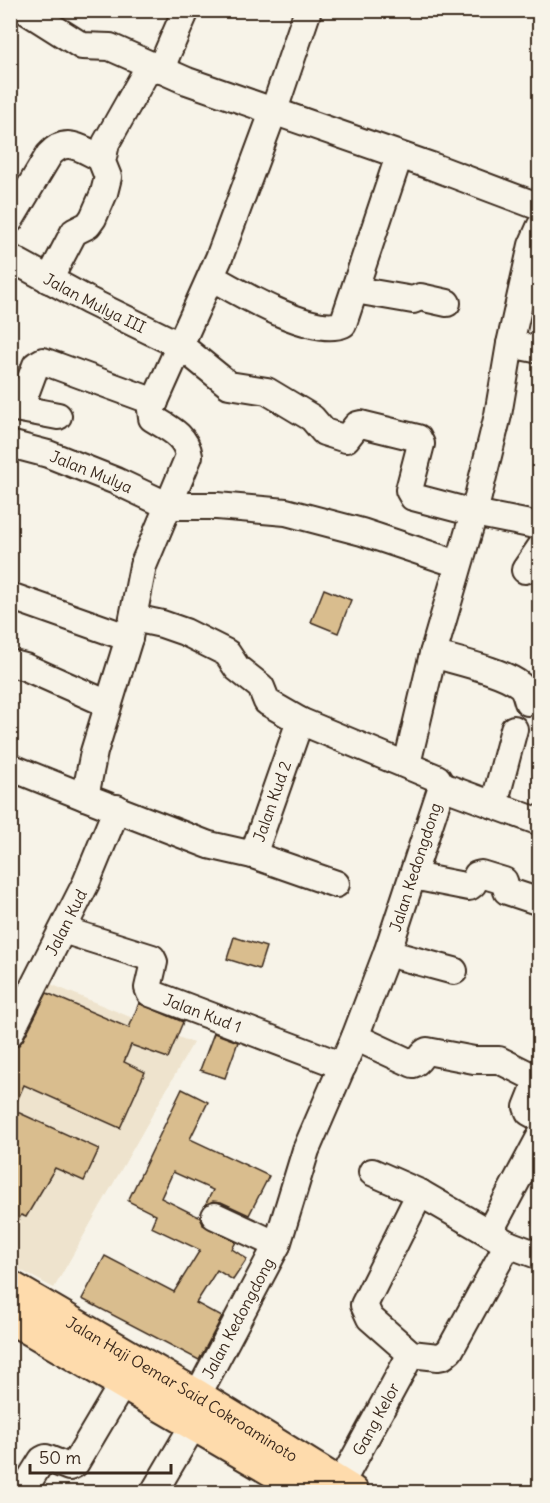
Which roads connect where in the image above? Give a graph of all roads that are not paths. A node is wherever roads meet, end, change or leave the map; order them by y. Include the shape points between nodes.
1 (25, 10) edge
2 (186, 10) edge
3 (309, 10) edge
4 (155, 67) junction
5 (274, 110) junction
6 (399, 156) junction
7 (102, 158) junction
8 (540, 207) edge
9 (10, 220) edge
10 (540, 227) edge
11 (10, 258) edge
12 (211, 277) junction
13 (49, 279) junction
14 (355, 290) junction
15 (447, 303) dead end
16 (510, 344) junction
17 (181, 346) junction
18 (540, 350) edge
19 (155, 402) junction
20 (15, 407) edge
21 (58, 416) dead end
22 (10, 444) edge
23 (169, 506) junction
24 (474, 513) junction
25 (540, 526) edge
26 (540, 548) edge
27 (458, 564) junction
28 (525, 570) dead end
29 (10, 596) edge
30 (131, 628) junction
31 (433, 654) junction
32 (10, 663) edge
33 (528, 702) dead end
34 (108, 704) junction
35 (300, 721) junction
36 (514, 729) dead end
37 (407, 764) junction
38 (10, 767) edge
39 (442, 786) junction
40 (85, 797) junction
41 (494, 805) junction
42 (117, 808) junction
43 (540, 822) edge
44 (253, 855) junction
45 (413, 876) junction
46 (336, 884) dead end
47 (540, 903) edge
48 (63, 930) junction
49 (387, 953) junction
50 (454, 971) dead end
51 (10, 1033) edge
52 (355, 1037) junction
53 (343, 1066) junction
54 (540, 1118) edge
55 (540, 1137) edge
56 (372, 1172) dead end
57 (420, 1193) junction
58 (215, 1216) dead end
59 (499, 1239) junction
60 (277, 1245) junction
61 (540, 1256) edge
62 (10, 1287) edge
63 (27, 1317) edge
64 (411, 1354) junction
65 (123, 1383) junction
66 (195, 1410) junction
67 (346, 1489) edge
68 (22, 1492) edge
69 (154, 1492) edge
70 (310, 1492) edge

1 - 4 street via 76,43 110,47
2 - 4 street
3 - 5 street
4 - 5 street
4 - 7 street via 112,129
5 - 6 street
5 - 12 street
6 - 8 street
6 - 14 street
7 - 9 street via 71,145 56,147
7 - 13 street via 108,177 104,193 88,225 74,232
10 - 16 street via 532,245
11 - 13 street, Jalan Mulya III
12 - 14 street via 260,305 321,326 342,324
12 - 17 street
13 - 17 street, Jalan Mulya III
14 - 15 street
16 - 18 street
16 - 24 street via 498,415
17 - 19 street
17 - 24 street, Jalan Mulya III via 229,386 267,391 312,418 324,432 346,440 361,424 418,438 421,444 410,493 422,500
19 - 20 street via 43,361 36,364
19 - 23 street via 152,418 174,431 188,448 189,456
20 - 21 street
22 - 23 street, Jalan Mulya via 107,477
23 - 27 street via 286,512
23 - 30 street via 143,566
24 - 25 street
24 - 27 street
26 - 28 street
27 - 31 street
29 - 30 street
30 - 34 street
30 - 35 street via 185,632 226,653 237,668 261,687 267,702
31 - 33 street via 504,676 520,685
31 - 37 street
32 - 34 street
34 - 40 street
35 - 37 street
35 - 44 street, Jalan Kud 2
36 - 41 street
37 - 39 street, Jalan Kedongdong via 437,778
38 - 40 street, Jalan Kud 2
39 - 41 street
39 - 45 street, Jalan Kedongdong
40 - 42 street, Jalan Kud 2
41 - 43 street
42 - 44 street, Jalan Kud 2 via 209,845
42 - 48 street, Jalan Kud
44 - 46 street
45 - 47 street via 469,887 481,874 504,881 507,891
45 - 49 street, Jalan Kedongdong
48 - 51 street, Jalan Kud
48 - 53 street, Jalan Kud 1 via 152,958 150,993
49 - 50 street
49 - 52 street, Jalan Kedongdong
52 - 53 street, Jalan Kedongdong
52 - 54 street via 413,1064 426,1051 502,1061 536,1078 527,1107
53 - 60 street, Jalan Kedongdong via 306,1150
55 - 59 street
56 - 57 street
57 - 59 street
57 - 64 street via 364,1305 370,1318
58 - 60 street
59 - 61 street
59 - 64 street via 450,1350 438,1357
60 - 66 street, Jalan Kedongdong
62 - 63 main road, Jalan Haji Oemar Said Cokroaminoto
63 - 65 main road, Jalan Haji Oemar Said Cokroaminoto
63 - 66 main road, Jalan Haji Oemar Said Cokroaminoto
64 - 67 street, Gang Kelor
65 - 66 main road, Jalan Haji Oemar Said Cokroaminoto
65 - 68 street via 75,1464 69,1467 42,1460
66 - 67 main road, Jalan Haji Oemar Said Cokroaminoto
66 - 69 street, Jalan Kedongdong
66 - 70 main road, Jalan Haji Oemar Said Cokroaminoto

